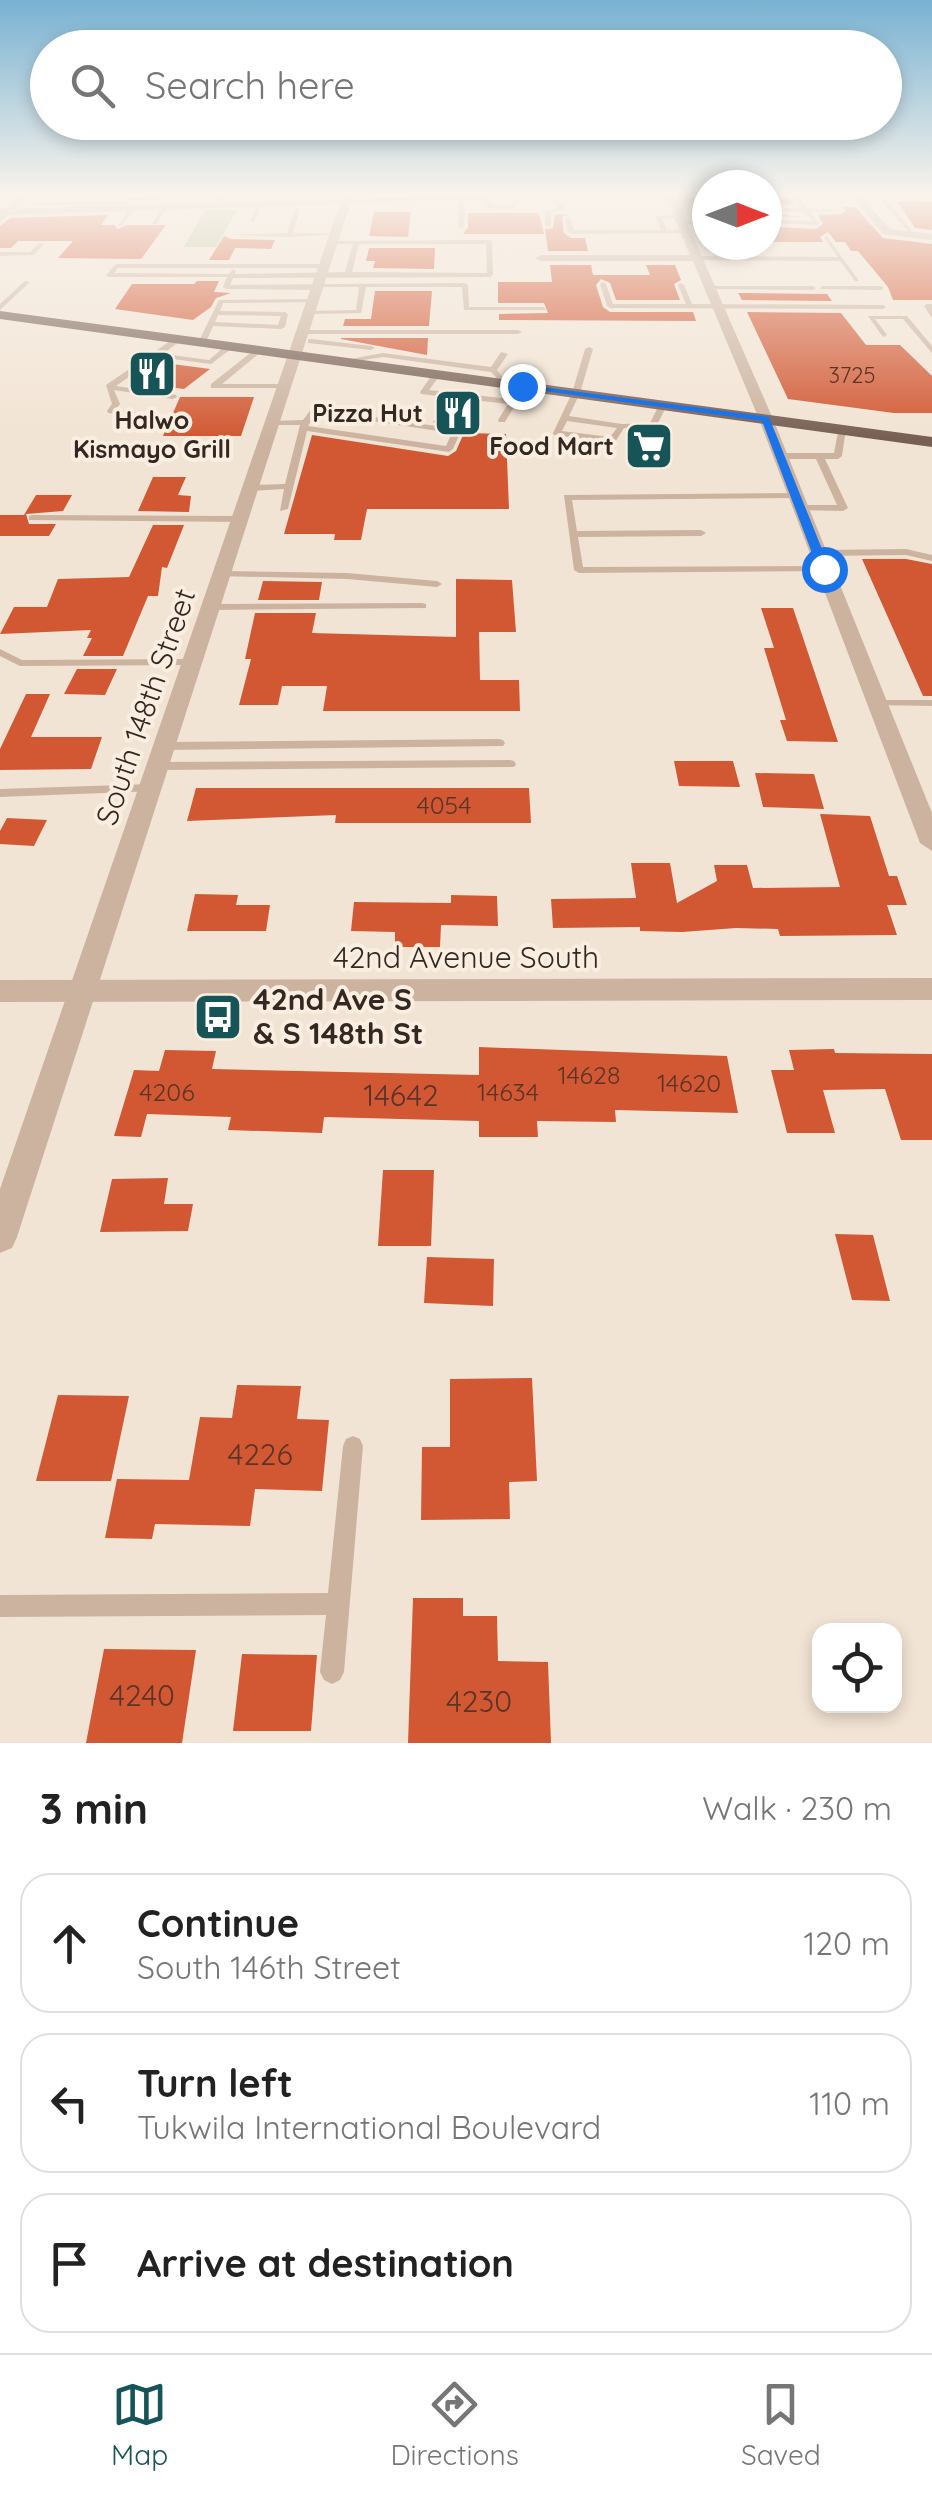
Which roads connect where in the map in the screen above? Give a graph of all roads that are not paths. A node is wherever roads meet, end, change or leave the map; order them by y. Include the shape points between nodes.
1 (232, 276) edge
2 (247, 276) edge
3 (308, 276) edge
4 (332, 276) edge
5 (705, 276) edge
6 (854, 276) edge
7 (320, 278) junction
8 (857, 280) dead end
9 (26, 282) dead end
10 (603, 284) dead end
11 (364, 285) junction
12 (681, 285) dead end
13 (710, 288) junction
14 (880, 288) dead end
15 (883, 306) dead end
16 (932, 306) edge
17 (311, 307) junction
18 (690, 307) junction
19 (718, 307) junction
20 (0, 308) edge
21 (544, 308) dead end
22 (216, 313) junction
23 (0, 316) edge
24 (932, 316) edge
25 (212, 324) junction
26 (518, 332) dead end
27 (883, 335) dead end
28 (176, 341) junction
29 (299, 343) junction
30 (201, 345) junction
31 (227, 348) junction
32 (371, 348) dead end
33 (588, 350) dead end
34 (932, 351) edge
35 (257, 352) junction
36 (504, 354) dead end
37 (157, 356) junction
38 (344, 362) junction
39 (493, 370) junction
40 (438, 374) junction
41 (503, 383) junction
42 (286, 386) junction
43 (522, 386) junction
44 (109, 387) junction
45 (576, 393) junction
46 (172, 398) dead end
47 (512, 402) junction
48 (663, 405) junction
49 (156, 417) dead end
50 (564, 418) junction
51 (766, 419) junction
52 (502, 420) dead end
53 (273, 423) junction
54 (304, 425) junction
55 (618, 426) junction
56 (842, 430) junction
57 (932, 442) edge
58 (780, 456) junction
59 (819, 456) junction
60 (289, 486) junction
61 (252, 488) junction
62 (798, 502) junction
63 (283, 509) dead end
64 (32, 518) dead end
65 (241, 519) junction
66 (701, 533) dead end
67 (573, 534) junction
68 (932, 558) edge
69 (821, 561) junction
70 (222, 574) junction
71 (437, 584) dead end
72 (422, 606) dead end
73 (212, 607) junction
74 (0, 652) edge
75 (193, 662) junction
76 (877, 702) junction
77 (932, 703) edge
78 (499, 744) dead end
79 (510, 764) dead end
80 (158, 767) junction
81 (0, 793) edge
82 (923, 799) edge
83 (932, 843) edge
84 (932, 988) edge
85 (0, 991) edge
86 (81, 992) junction
87 (0, 1237) edge
88 (353, 1446) dead end
89 (339, 1604) junction
90 (0, 1606) edge
91 (332, 1672) dead end

1 - 7 lane via 226,287
2 - 7 lane
3 - 7 lane
4 - 7 lane
5 - 13 street
6 - 8 lane
7 - 11 lane
7 - 17 street, South 148th Street
9 - 20 lane
10 - 18 lane via 610,306
11 - 17 lane via 359,312
11 - 21 lane via 465,285 466,309
12 - 18 lane
13 - 14 lane
13 - 19 street
15 - 19 lane
16 - 24 lane
17 - 22 lane via 222,301
17 - 29 street, South 148th Street
18 - 19 lane
19 - 51 street
22 - 25 lane
22 - 25 lane via 285,314 281,327
23 - 28 main road
25 - 30 lane
26 - 29 lane
27 - 34 lane via 870,316 906,317
28 - 30 main road
28 - 37 lane
29 - 32 lane
29 - 35 main road
29 - 38 main road
29 - 42 street, South 148th Street
30 - 31 main road
31 - 35 main road
31 - 37 lane via 210,362
33 - 45 lane
35 - 42 lane via 214,386
36 - 39 lane
37 - 44 lane
38 - 39 lane via 384,355
38 - 40 main road
39 - 41 lane
40 - 41 main road
40 - 47 lane via 424,392
41 - 43 main road
42 - 53 street, South 148th Street
43 - 45 main road
43 - 47 lane
44 - 46 lane
44 - 49 lane via 112,411
45 - 48 main road
45 - 50 lane
47 - 52 lane
48 - 51 main road
48 - 55 lane via 653,425
50 - 55 lane
50 - 55 lane via 557,433 612,440
51 - 56 main road
51 - 58 street
53 - 54 lane
53 - 61 street, South 148th Street
54 - 54 lane via 315,410 457,431 449,449
54 - 60 lane
56 - 57 main road
56 - 59 lane via 838,456
58 - 59 lane
58 - 62 street
59 - 62 lane via 843,508
60 - 61 lane
60 - 63 lane
61 - 65 street, South 148th Street
62 - 67 lane via 567,498
62 - 69 street
64 - 65 lane
65 - 70 street, South 148th Street
66 - 67 lane
67 - 69 lane via 579,570
68 - 69 lane via 906,552
69 - 76 street
70 - 71 lane
70 - 73 street, South 148th Street
72 - 73 lane
73 - 75 street, South 148th Street
74 - 75 lane via 20,663
75 - 80 street, South 148th Street
76 - 77 lane
76 - 82 street
78 - 80 lane
79 - 80 lane
80 - 81 lane
80 - 86 street, South 148th Street
82 - 83 street
84 - 86 street, 42nd Avenue South
85 - 86 street, 42nd Avenue South
86 - 87 street, South 148th Street
88 - 89 lane
89 - 90 lane
89 - 91 lane

